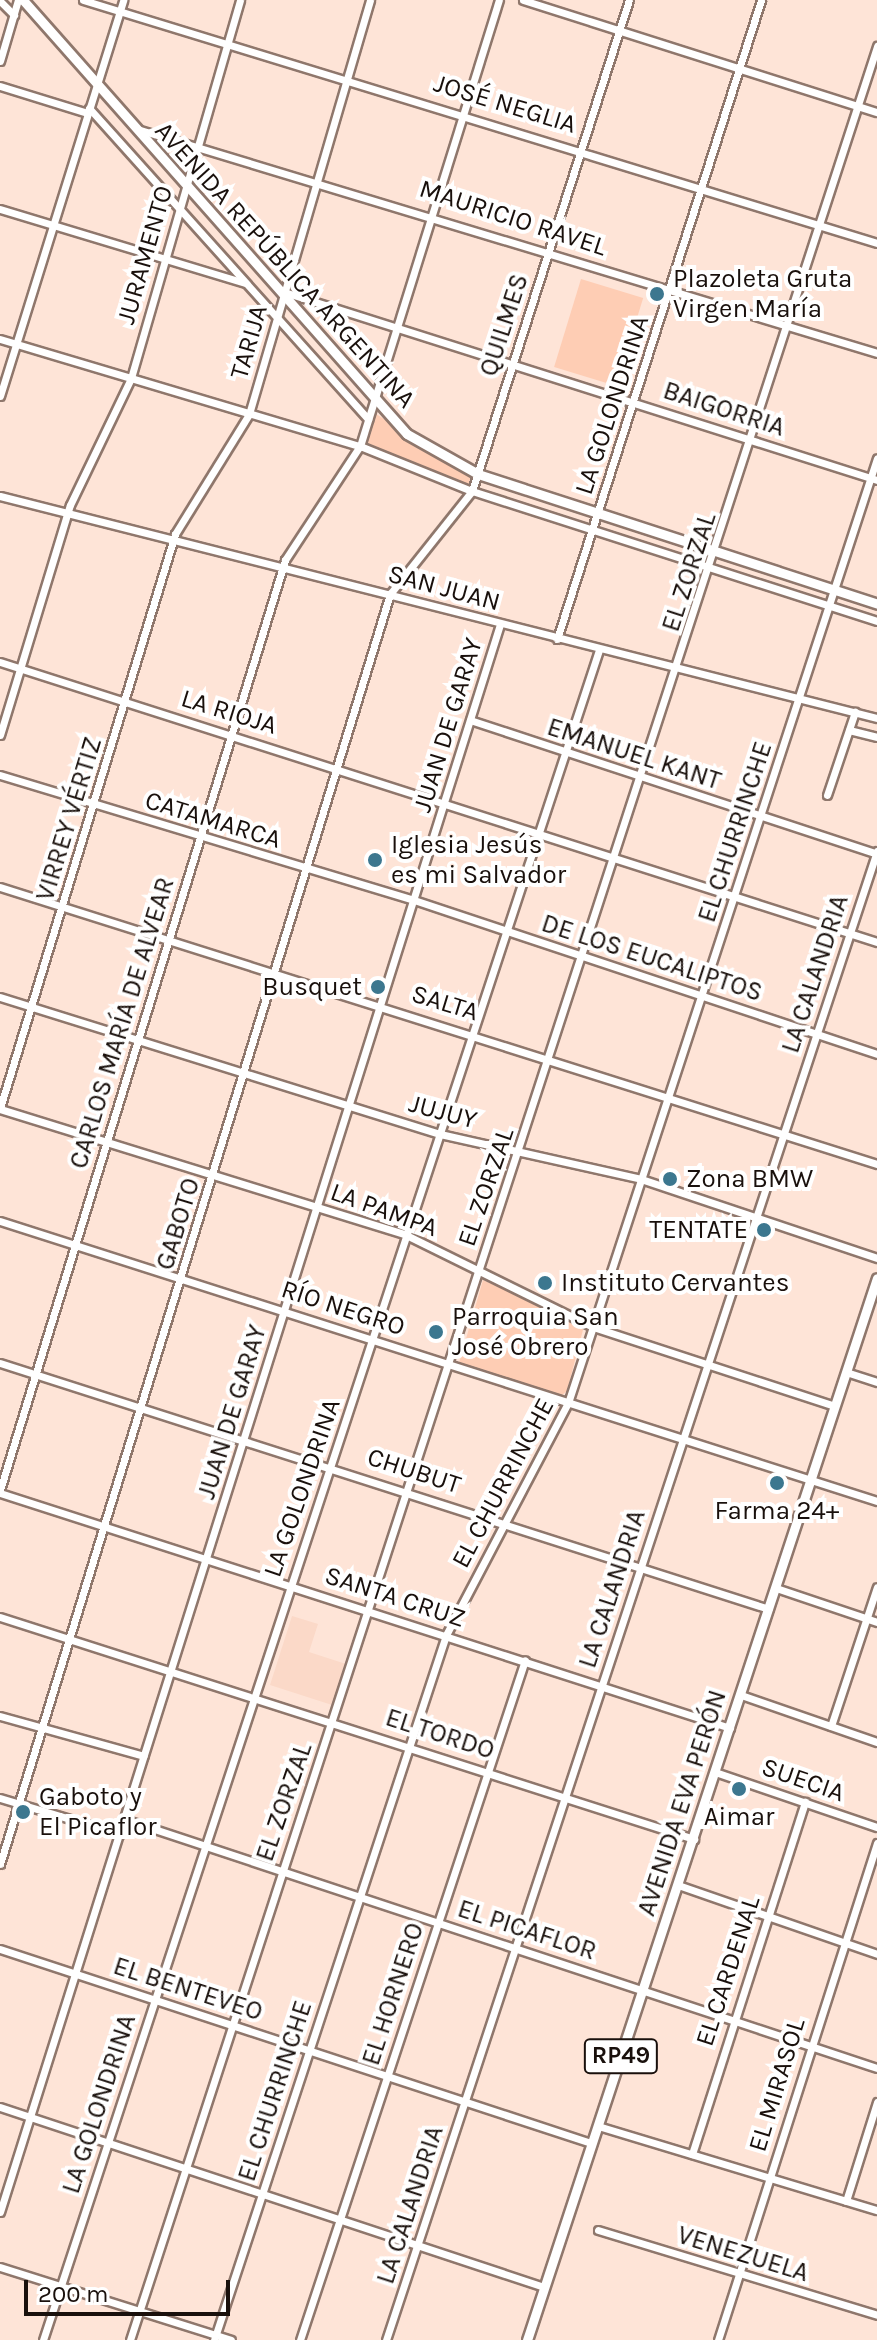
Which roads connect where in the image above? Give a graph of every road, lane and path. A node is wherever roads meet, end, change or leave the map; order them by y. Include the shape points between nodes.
1 (21, 0) edge
2 (83, 0) edge
3 (123, 0) edge
4 (240, 0) edge
5 (370, 0) edge
6 (499, 0) edge
7 (523, 0) edge
8 (629, 0) edge
9 (761, 0) edge
10 (0, 1) edge
11 (120, 10) junction
12 (14, 15) junction
13 (619, 31) junction
14 (227, 42) junction
15 (877, 46) edge
16 (0, 61) edge
17 (739, 68) junction
18 (347, 76) junction
19 (96, 85) junction
20 (0, 86) edge
21 (858, 106) junction
22 (89, 110) junction
23 (464, 112) junction
24 (877, 112) edge
25 (134, 129) junction
26 (197, 144) junction
27 (582, 149) junction
28 (318, 179) junction
29 (185, 187) junction
30 (701, 187) junction
31 (180, 207) junction
32 (0, 209) edge
33 (432, 213) junction
34 (53, 225) junction
35 (820, 225) junction
36 (877, 243) edge
37 (549, 250) junction
38 (165, 258) junction
39 (247, 283) junction
40 (669, 290) junction
41 (283, 295) junction
42 (277, 317) junction
43 (399, 325) junction
44 (789, 326) junction
45 (0, 339) edge
46 (16, 344) junction
47 (877, 353) edge
48 (512, 363) junction
49 (131, 378) junction
50 (0, 396) edge
51 (634, 401) junction
52 (373, 402) junction
53 (249, 414) junction
54 (368, 419) junction
55 (752, 439) junction
56 (360, 446) junction
57 (877, 458) edge
58 (478, 474) junction
59 (874, 479) edge
60 (472, 491) junction
61 (0, 496) edge
62 (68, 513) junction
63 (598, 513) junction
64 (592, 529) junction
65 (173, 541) junction
66 (717, 550) junction
67 (712, 567) junction
68 (282, 568) junction
69 (835, 590) junction
70 (390, 594) junction
71 (877, 604) edge
72 (829, 606) junction
73 (877, 621) edge
74 (500, 624) junction
75 (557, 639) junction
76 (599, 650) junction
77 (0, 662) edge
78 (20, 669) junction
79 (679, 669) junction
80 (800, 698) junction
81 (126, 702) junction
82 (855, 712) junction
83 (877, 718) edge
84 (470, 720) junction
85 (849, 730) junction
86 (231, 733) junction
87 (0, 735) edge
88 (877, 737) edge
89 (564, 751) junction
90 (340, 766) junction
91 (0, 775) edge
92 (642, 778) junction
93 (827, 795) dead end
94 (446, 800) junction
95 (94, 804) junction
96 (760, 817) junction
97 (539, 830) junction
98 (200, 836) junction
99 (877, 853) edge
100 (617, 856) junction
101 (307, 870) junction
102 (0, 887) edge
103 (735, 895) junction
104 (414, 900) junction
105 (63, 906) junction
106 (505, 930) junction
107 (849, 933) junction
108 (169, 940) junction
109 (877, 942) edge
110 (583, 955) junction
111 (277, 972) junction
112 (701, 995) junction
113 (0, 997) edge
114 (383, 1005) junction
115 (31, 1007) junction
116 (472, 1032) junction
117 (817, 1034) junction
118 (137, 1041) junction
119 (877, 1054) edge
120 (550, 1058) junction
121 (244, 1073) junction
122 (669, 1097) junction
123 (349, 1105) junction
124 (0, 1109) edge
125 (440, 1134) junction
126 (783, 1134) junction
127 (106, 1143) junction
128 (519, 1152) junction
129 (877, 1164) edge
130 (214, 1175) junction
131 (641, 1179) junction
132 (318, 1207) junction
133 (756, 1217) junction
134 (0, 1221) edge
135 (406, 1235) junction
136 (74, 1244) junction
137 (877, 1258) edge
138 (480, 1269) junction
139 (182, 1278) junction
140 (877, 1278) edge
141 (285, 1311) junction
142 (593, 1327) junction
143 (373, 1339) junction
144 (0, 1363) edge
145 (707, 1363) junction
146 (449, 1364) junction
147 (846, 1372) junction
148 (35, 1374) junction
149 (877, 1382) edge
150 (568, 1403) junction
151 (142, 1406) junction
152 (834, 1406) junction
153 (245, 1438) junction
154 (683, 1440) junction
155 (331, 1466) junction
156 (810, 1481) junction
157 (409, 1491) junction
158 (0, 1492) edge
159 (877, 1501) edge
160 (505, 1522) junction
161 (105, 1525) junction
162 (208, 1557) junction
163 (641, 1567) junction
164 (291, 1583) junction
165 (877, 1587) edge
166 (776, 1588) junction
167 (769, 1609) junction
168 (369, 1610) junction
169 (0, 1617) edge
170 (866, 1618) junction
171 (877, 1622) edge
172 (446, 1635) junction
173 (72, 1639) junction
174 (525, 1660) junction
175 (173, 1668) junction
176 (601, 1686) junction
177 (255, 1693) junction
178 (741, 1695) junction
179 (0, 1716) edge
180 (334, 1720) junction
181 (831, 1726) junction
182 (730, 1728) junction
183 (47, 1729) junction
184 (877, 1742) edge
185 (410, 1745) junction
186 (144, 1756) junction
187 (488, 1770) junction
188 (715, 1772) junction
189 (565, 1796) junction
190 (0, 1798) edge
191 (805, 1802) junction
192 (20, 1804) junction
193 (124, 1819) junction
194 (877, 1827) edge
195 (120, 1834) junction
196 (694, 1839) junction
197 (877, 1843) edge
198 (205, 1845) junction
199 (0, 1864) edge
200 (281, 1870) junction
201 (678, 1885) junction
202 (360, 1897) junction
203 (767, 1916) junction
204 (438, 1922) junction
205 (844, 1943) junction
206 (516, 1947) junction
207 (0, 1949) edge
208 (877, 1954) edge
209 (75, 1973) junction
210 (643, 1992) junction
211 (154, 1999) junction
212 (232, 2024) junction
213 (731, 2024) junction
214 (809, 2048) junction
215 (309, 2050) junction
216 (877, 2068) edge
217 (387, 2075) junction
218 (465, 2101) junction
219 (877, 2102) edge
220 (0, 2107) edge
221 (30, 2117) junction
222 (598, 2126) junction
223 (109, 2143) junction
224 (591, 2143) junction
225 (692, 2154) junction
226 (186, 2168) junction
227 (769, 2179) junction
228 (263, 2194) junction
229 (846, 2201) junction
230 (877, 2210) edge
231 (0, 2212) edge
232 (340, 2219) junction
233 (598, 2230) dead end
234 (418, 2245) junction
235 (0, 2267) edge
236 (739, 2273) junction
237 (60, 2285) junction
238 (544, 2287) junction
239 (139, 2311) junction
240 (877, 2315) edge
241 (215, 2338) edge
242 (43, 2340) edge
243 (130, 2340) edge
244 (231, 2340) edge
245 (300, 2340) edge
246 (386, 2340) edge
247 (527, 2340) edge
248 (718, 2340) edge

1 - 12 street
1 - 19 main road, AVENIDA REPÚBLICA ARGENTINA
2 - 11 street, JOSÉ NEGLIA
3 - 11 street
4 - 14 street, JURAMENTO
5 - 18 street, TARIJA
6 - 23 street, CARLOS MARÍA DE ALVEAR
7 - 13 street
8 - 13 street, QUILMES
9 - 17 street, LA GOLONDRINA
10 - 12 street
11 - 14 street, JOSÉ NEGLIA
11 - 19 street
12 - 16 street
13 - 17 street
13 - 27 street, QUILMES
14 - 18 street, JOSÉ NEGLIA
14 - 26 street, JURAMENTO
15 - 21 street, EL ZORZAL
17 - 21 street
17 - 30 street, LA GOLONDRINA
18 - 23 street, JOSÉ NEGLIA
18 - 28 street, TARIJA
19 - 22 street
19 - 25 main road, AVENIDA REPÚBLICA ARGENTINA
20 - 22 street
21 - 24 street
21 - 35 street, EL ZORZAL
22 - 31 street, AVENIDA REPÚBLICA ARGENTINA
22 - 34 street
23 - 27 street, JOSÉ NEGLIA
23 - 33 street, CARLOS MARÍA DE ALVEAR
25 - 26 street, MAURICIO RAVEL
25 - 29 main road, AVENIDA REPÚBLICA ARGENTINA
26 - 28 street, MAURICIO RAVEL
26 - 29 street, JURAMENTO
27 - 30 street, JOSÉ NEGLIA
27 - 37 street, QUILMES
28 - 33 street, MAURICIO RAVEL
28 - 41 street, TARIJA
29 - 31 street, JURAMENTO
29 - 41 main road, AVENIDA REPÚBLICA ARGENTINA
30 - 35 street, JOSÉ NEGLIA
30 - 40 street, LA GOLONDRINA
31 - 38 street, JURAMENTO
31 - 39 street, AVENIDA REPÚBLICA ARGENTINA
32 - 34 street
33 - 37 street, MAURICIO RAVEL
33 - 43 street, CARLOS MARÍA DE ALVEAR
34 - 38 street
34 - 46 street
35 - 36 street, JOSÉ NEGLIA
35 - 44 street, EL ZORZAL
37 - 40 street, MAURICIO RAVEL
37 - 48 street, QUILMES
38 - 39 street
38 - 49 street, JURAMENTO
39 - 42 street, AVENIDA REPÚBLICA ARGENTINA
40 - 44 street, MAURICIO RAVEL
40 - 51 street, LA GOLONDRINA
41 - 42 street, TARIJA
41 - 43 street, BAIGORRIA
41 - 52 main road, AVENIDA REPÚBLICA ARGENTINA
42 - 53 street, TARIJA
42 - 54 street, AVENIDA REPÚBLICA ARGENTINA
43 - 48 street, BAIGORRIA
43 - 52 street, CARLOS MARÍA DE ALVEAR
44 - 47 street, MAURICIO RAVEL
44 - 55 street, EL ZORZAL
45 - 46 street
46 - 49 street
46 - 50 street
48 - 51 street, BAIGORRIA
48 - 58 street, QUILMES
49 - 53 street
49 - 62 street, JURAMENTO
51 - 55 street, BAIGORRIA
51 - 63 street, LA GOLONDRINA
52 - 54 street, CARLOS MARÍA DE ALVEAR
52 - 58 main road, AVENIDA REPÚBLICA ARGENTINA via 407,434
53 - 56 street
53 - 65 street, TARIJA
54 - 56 street, CARLOS MARÍA DE ALVEAR
55 - 59 street, BAIGORRIA
55 - 66 street, EL ZORZAL
56 - 60 street
56 - 68 street, CARLOS MARÍA DE ALVEAR
57 - 59 street, EL CHURRINCHE
58 - 60 street, QUILMES
58 - 63 main road, AVENIDA REPÚBLICA ARGENTINA
59 - 69 street, EL CHURRINCHE
60 - 64 street
60 - 70 street, QUILMES
61 - 62 street, SAN JUAN
62 - 65 street, SAN JUAN
62 - 78 street, JURAMENTO
63 - 64 street, LA GOLONDRINA
63 - 66 main road, AVENIDA REPÚBLICA ARGENTINA
64 - 67 street
64 - 75 street, LA GOLONDRINA
65 - 68 street, SAN JUAN
65 - 81 street, VIRREY VÉRTIZ
66 - 67 street, EL ZORZAL
66 - 69 main road, AVENIDA REPÚBLICA ARGENTINA
67 - 72 street
67 - 79 street, EL ZORZAL
68 - 70 street, SAN JUAN
68 - 86 street, CARLOS MARÍA DE ALVEAR
69 - 71 main road, AVENIDA REPÚBLICA ARGENTINA
69 - 72 street, EL CHURRINCHE
70 - 74 street, SAN JUAN
70 - 90 street, GABOTO
72 - 73 street
72 - 80 street, EL CHURRINCHE
74 - 75 street, SAN JUAN
74 - 84 street, JUAN DE GARAY
75 - 76 street, SAN JUAN
76 - 79 street, SAN JUAN
76 - 89 street, LA GOLONDRINA
77 - 78 street, LA RIOJA
78 - 81 street, LA RIOJA
78 - 87 street, JURAMENTO
79 - 80 street, SAN JUAN
79 - 92 street, EL ZORZAL
80 - 82 street, SAN JUAN
80 - 96 street, EL CHURRINCHE
81 - 86 street, LA RIOJA
81 - 95 street, VIRREY VÉRTIZ
82 - 83 street, SAN JUAN
82 - 85 street
84 - 89 street, EMANUEL KANT
84 - 94 street, JUAN DE GARAY
85 - 88 street
85 - 93 street
86 - 90 street, LA RIOJA
86 - 98 street, CARLOS MARÍA DE ALVEAR
89 - 92 street, EMANUEL KANT
89 - 97 street, LA GOLONDRINA
90 - 94 street, LA RIOJA
90 - 101 street, GABOTO
91 - 95 street, CATAMARCA
92 - 96 street, EMANUEL KANT
92 - 100 street, EL ZORZAL
94 - 97 street, LA RIOJA
94 - 104 street, JUAN DE GARAY
95 - 98 street, CATAMARCA
95 - 105 street, VIRREY VÉRTIZ
96 - 99 street, EMANUEL KANT
96 - 103 street, EL CHURRINCHE
97 - 100 street, LA RIOJA
97 - 106 street, LA GOLONDRINA
98 - 101 street, CATAMARCA
98 - 108 street, CARLOS MARÍA DE ALVEAR
99 - 107 street, LA CALANDRIA
100 - 103 street, LA RIOJA
100 - 110 street, EL ZORZAL
101 - 104 street, CATAMARCA
101 - 111 street, GABOTO
102 - 105 street, SALTA
103 - 107 street, LA RIOJA
103 - 112 street, EL CHURRINCHE
104 - 106 street, DE LOS EUCALIPTOS
104 - 114 street, JUAN DE GARAY
105 - 108 street, SALTA
105 - 115 street, VIRREY VÉRTIZ
106 - 110 street, DE LOS EUCALIPTOS
106 - 116 street, LA GOLONDRINA
107 - 109 street, LA RIOJA
107 - 117 street, LA CALANDRIA
108 - 111 street, SALTA
108 - 118 street, CARLOS MARÍA DE ALVEAR
110 - 112 street, DE LOS EUCALIPTOS
110 - 120 street, EL ZORZAL
111 - 114 street, SALTA
111 - 121 street, GABOTO
112 - 117 street, DE LOS EUCALIPTOS
112 - 122 street, EL CHURRINCHE
113 - 115 street, JUJUY
114 - 116 street, SALTA
114 - 123 street, JUAN DE GARAY
115 - 118 street, JUJUY
115 - 124 street, VIRREY VÉRTIZ
116 - 120 street, SALTA
116 - 125 street, LA GOLONDRINA
117 - 119 street, DE LOS EUCALIPTOS
117 - 126 street, LA CALANDRIA
118 - 121 street, JUJUY
118 - 127 street, CARLOS MARÍA DE ALVEAR
120 - 122 street, SALTA
120 - 128 street, EL ZORZAL
121 - 123 street, JUJUY
121 - 130 street, GABOTO
122 - 126 street, SALTA
122 - 131 street, EL CHURRINCHE
123 - 125 street, JUJUY
123 - 132 street, JUAN DE GARAY
124 - 127 street, LA PAMPA
125 - 128 street, JUJUY
125 - 135 street, LA GOLONDRINA
126 - 129 street, SALTA
126 - 133 street, LA CALANDRIA
127 - 130 street, LA PAMPA
127 - 136 street, CARLOS MARÍA DE ALVEAR
128 - 131 street, JUJUY
128 - 138 street, EL ZORZAL
130 - 132 street, LA PAMPA
130 - 139 street, GABOTO
131 - 133 street, JUJUY
131 - 142 street, EL CHURRINCHE
132 - 135 street, LA PAMPA
132 - 141 street, JUAN DE GARAY
133 - 137 street, JUJUY
133 - 145 street, LA CALANDRIA
134 - 136 street, RÍO NEGRO
135 - 138 street, LA PAMPA
135 - 143 street, LA GOLONDRINA
136 - 139 street, RÍO NEGRO
136 - 148 street, CARLOS MARÍA DE ALVEAR
138 - 142 street, LA PAMPA
138 - 146 street, EL ZORZAL
139 - 141 street, RÍO NEGRO
139 - 151 street, GABOTO
140 - 147 main road, AVENIDA EVA PERÓN / RP49
141 - 143 street, RÍO NEGRO
141 - 153 street, JUAN DE GARAY
142 - 145 street, LA PAMPA
142 - 150 street, EL CHURRINCHE
143 - 146 street, RÍO NEGRO
143 - 155 street, LA GOLONDRINA
144 - 148 street, CHUBUT
145 - 152 street, LA PAMPA
145 - 154 street, LA CALANDRIA
146 - 150 street, RÍO NEGRO
146 - 157 street, EL ZORZAL
147 - 149 street
147 - 152 main road, AVENIDA EVA PERÓN / RP49
148 - 151 street, CHUBUT
148 - 158 street, CARLOS MARÍA DE ALVEAR
150 - 154 street, RÍO NEGRO
150 - 160 street, EL CHURRINCHE
151 - 153 street, CHUBUT
151 - 161 street, GABOTO
152 - 156 main road, AVENIDA EVA PERÓN / RP49
153 - 155 street, CHUBUT
153 - 162 street, JUAN DE GARAY
154 - 156 street, RÍO NEGRO
154 - 163 street, LA CALANDRIA
155 - 157 street, CHUBUT
155 - 164 street, LA GOLONDRINA
156 - 159 street, RÍO NEGRO
156 - 166 main road, AVENIDA EVA PERÓN / RP49
157 - 160 street, CHUBUT
157 - 168 street, EL ZORZAL
158 - 161 street, SANTA CRUZ
160 - 163 street, CHUBUT
160 - 172 street, EL CHURRINCHE
161 - 162 street, SANTA CRUZ
161 - 173 street, GABOTO
162 - 164 street, SANTA CRUZ
162 - 175 street, JUAN DE GARAY
163 - 167 street, CHUBUT
163 - 176 street, LA CALANDRIA
164 - 168 street, SANTA CRUZ
164 - 177 street, LA GOLONDRINA
165 - 170 street
166 - 167 main road, AVENIDA EVA PERÓN / RP49
166 - 170 street
167 - 178 main road, AVENIDA EVA PERÓN / RP49
168 - 172 street, SANTA CRUZ
168 - 180 street, EL ZORZAL
169 - 173 street, EL TORDO
170 - 171 street
170 - 181 street
172 - 174 street, SANTA CRUZ
172 - 185 street, EL CHURRINCHE
173 - 175 street, EL TORDO
173 - 183 street, GABOTO
174 - 176 street, SANTA CRUZ
174 - 187 street, EL HORNERO
175 - 177 street, EL TORDO
175 - 186 street, JUAN DE GARAY
176 - 182 street, SANTA CRUZ
176 - 189 street, LA CALANDRIA
177 - 180 street, EL TORDO
177 - 198 street, LA GOLONDRINA
178 - 181 street
178 - 182 main road, AVENIDA EVA PERÓN / RP49
179 - 183 street
180 - 185 street, EL TORDO
180 - 200 street, EL ZORZAL
181 - 184 street
182 - 188 main road, AVENIDA EVA PERÓN / RP49
183 - 186 street
183 - 192 street, GABOTO
185 - 187 street, EL TORDO
185 - 202 street, EL CHURRINCHE
186 - 193 street, JUAN DE GARAY
187 - 189 street, EL TORDO
187 - 204 street, EL HORNERO
188 - 191 street, SUECIA
188 - 196 main road, AVENIDA EVA PERÓN / RP49
189 - 196 street, EL TORDO
189 - 206 street, LA CALANDRIA
190 - 192 street
191 - 194 street, SUECIA
191 - 203 street, EL CARDENAL
192 - 195 street
192 - 199 street, GABOTO
193 - 195 street, JUAN DE GARAY
193 - 198 street, EL PICAFLOR
195 - 209 street, JUAN DE GARAY
196 - 201 main road, AVENIDA EVA PERÓN / RP49
197 - 205 street, EL MIRASOL
198 - 200 street, EL PICAFLOR
198 - 211 street, LA GOLONDRINA
200 - 202 street, EL PICAFLOR
200 - 212 street, EL ZORZAL
201 - 203 street
201 - 210 main road, AVENIDA EVA PERÓN / RP49
202 - 204 street, EL PICAFLOR
202 - 215 street, EL CHURRINCHE
203 - 205 street
203 - 213 street, EL CARDENAL
204 - 206 street, EL PICAFLOR
204 - 217 street, EL HORNERO
205 - 208 street
205 - 214 street, EL MIRASOL
206 - 210 street, EL PICAFLOR
206 - 218 street, LA CALANDRIA
207 - 209 street, EL BENTEVEO
209 - 211 street, EL BENTEVEO
209 - 221 street, JUAN DE GARAY
210 - 213 street, EL PICAFLOR
210 - 222 main road, AVENIDA EVA PERÓN / RP49
211 - 212 street, EL BENTEVEO
211 - 223 street, LA GOLONDRINA
212 - 215 street, EL BENTEVEO
212 - 226 street, EL ZORZAL
213 - 214 street, EL PICAFLOR
213 - 225 street, EL CARDENAL
214 - 216 street, EL PICAFLOR
214 - 227 street, EL MIRASOL
215 - 217 street, EL BENTEVEO
215 - 228 street, EL CHURRINCHE
217 - 218 street, EL BENTEVEO
217 - 232 street, EL HORNERO
218 - 224 street, EL BENTEVEO
218 - 234 street, LA CALANDRIA
219 - 229 street
220 - 221 street
221 - 223 street
221 - 231 street, JUAN DE GARAY
222 - 224 main road, AVENIDA EVA PERÓN / RP49
222 - 225 street
223 - 226 street
223 - 237 street, LA GOLONDRINA
224 - 238 main road, AVENIDA EVA PERÓN / RP49
225 - 227 street
226 - 228 street
226 - 239 street, EL ZORZAL
227 - 229 street
227 - 236 street, EL MIRASOL
228 - 232 street
228 - 241 street, EL CHURRINCHE
229 - 230 street
232 - 234 street
232 - 245 street, EL HORNERO
233 - 236 street, VENEZUELA
234 - 238 street
234 - 246 street, LA CALANDRIA
235 - 237 street
236 - 240 street, VENEZUELA
236 - 248 street, EL MIRASOL
237 - 239 street
237 - 242 street, LA GOLONDRINA
238 - 247 main road, AVENIDA EVA PERÓN / RP49
239 - 241 street
239 - 243 street, EL ZORZAL
241 - 244 street

